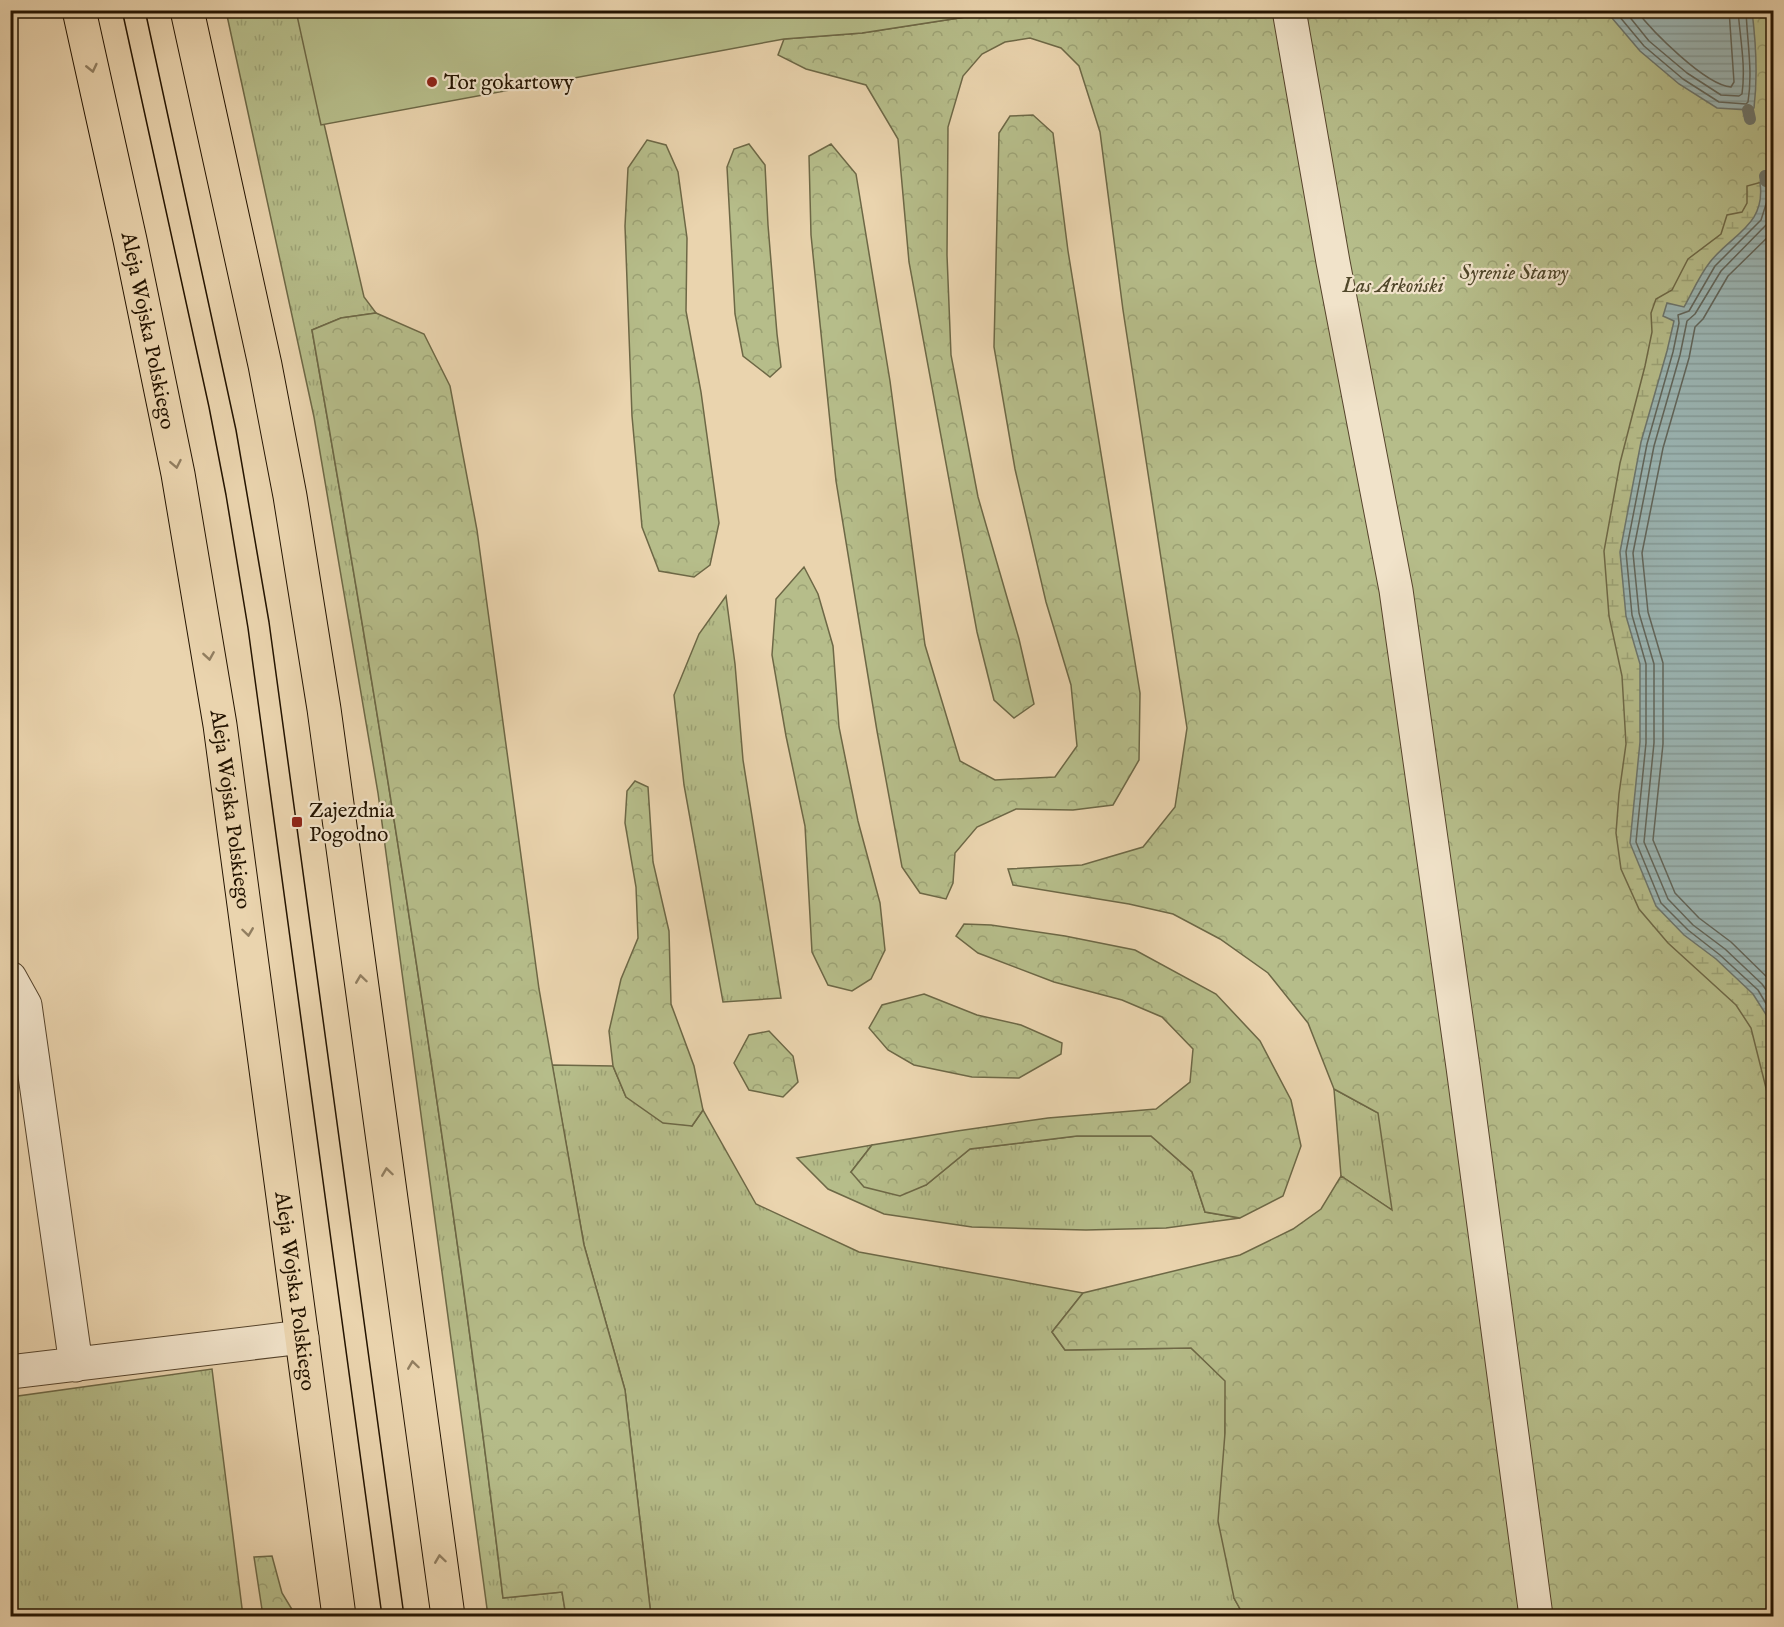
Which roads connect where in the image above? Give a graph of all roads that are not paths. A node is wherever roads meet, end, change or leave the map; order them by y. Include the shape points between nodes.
1 (79, 10) edge
2 (188, 10) edge
3 (1290, 10) edge
4 (10, 978) edge
5 (302, 1337) junction
6 (76, 1365) junction
7 (10, 1372) edge
8 (339, 1617) edge
9 (448, 1617) edge
10 (1536, 1617) edge

1 -> 5 main road, Aleja Wojska Polskiego via 165,407 198,587
9 -> 2 main road via 308,603 265,365
3 - 10 street via 1333,262 1396,590
4 - 6 street via 25,1005
5 - 6 street
5 - 8 main road, Aleja Wojska Polskiego
6 - 7 street

